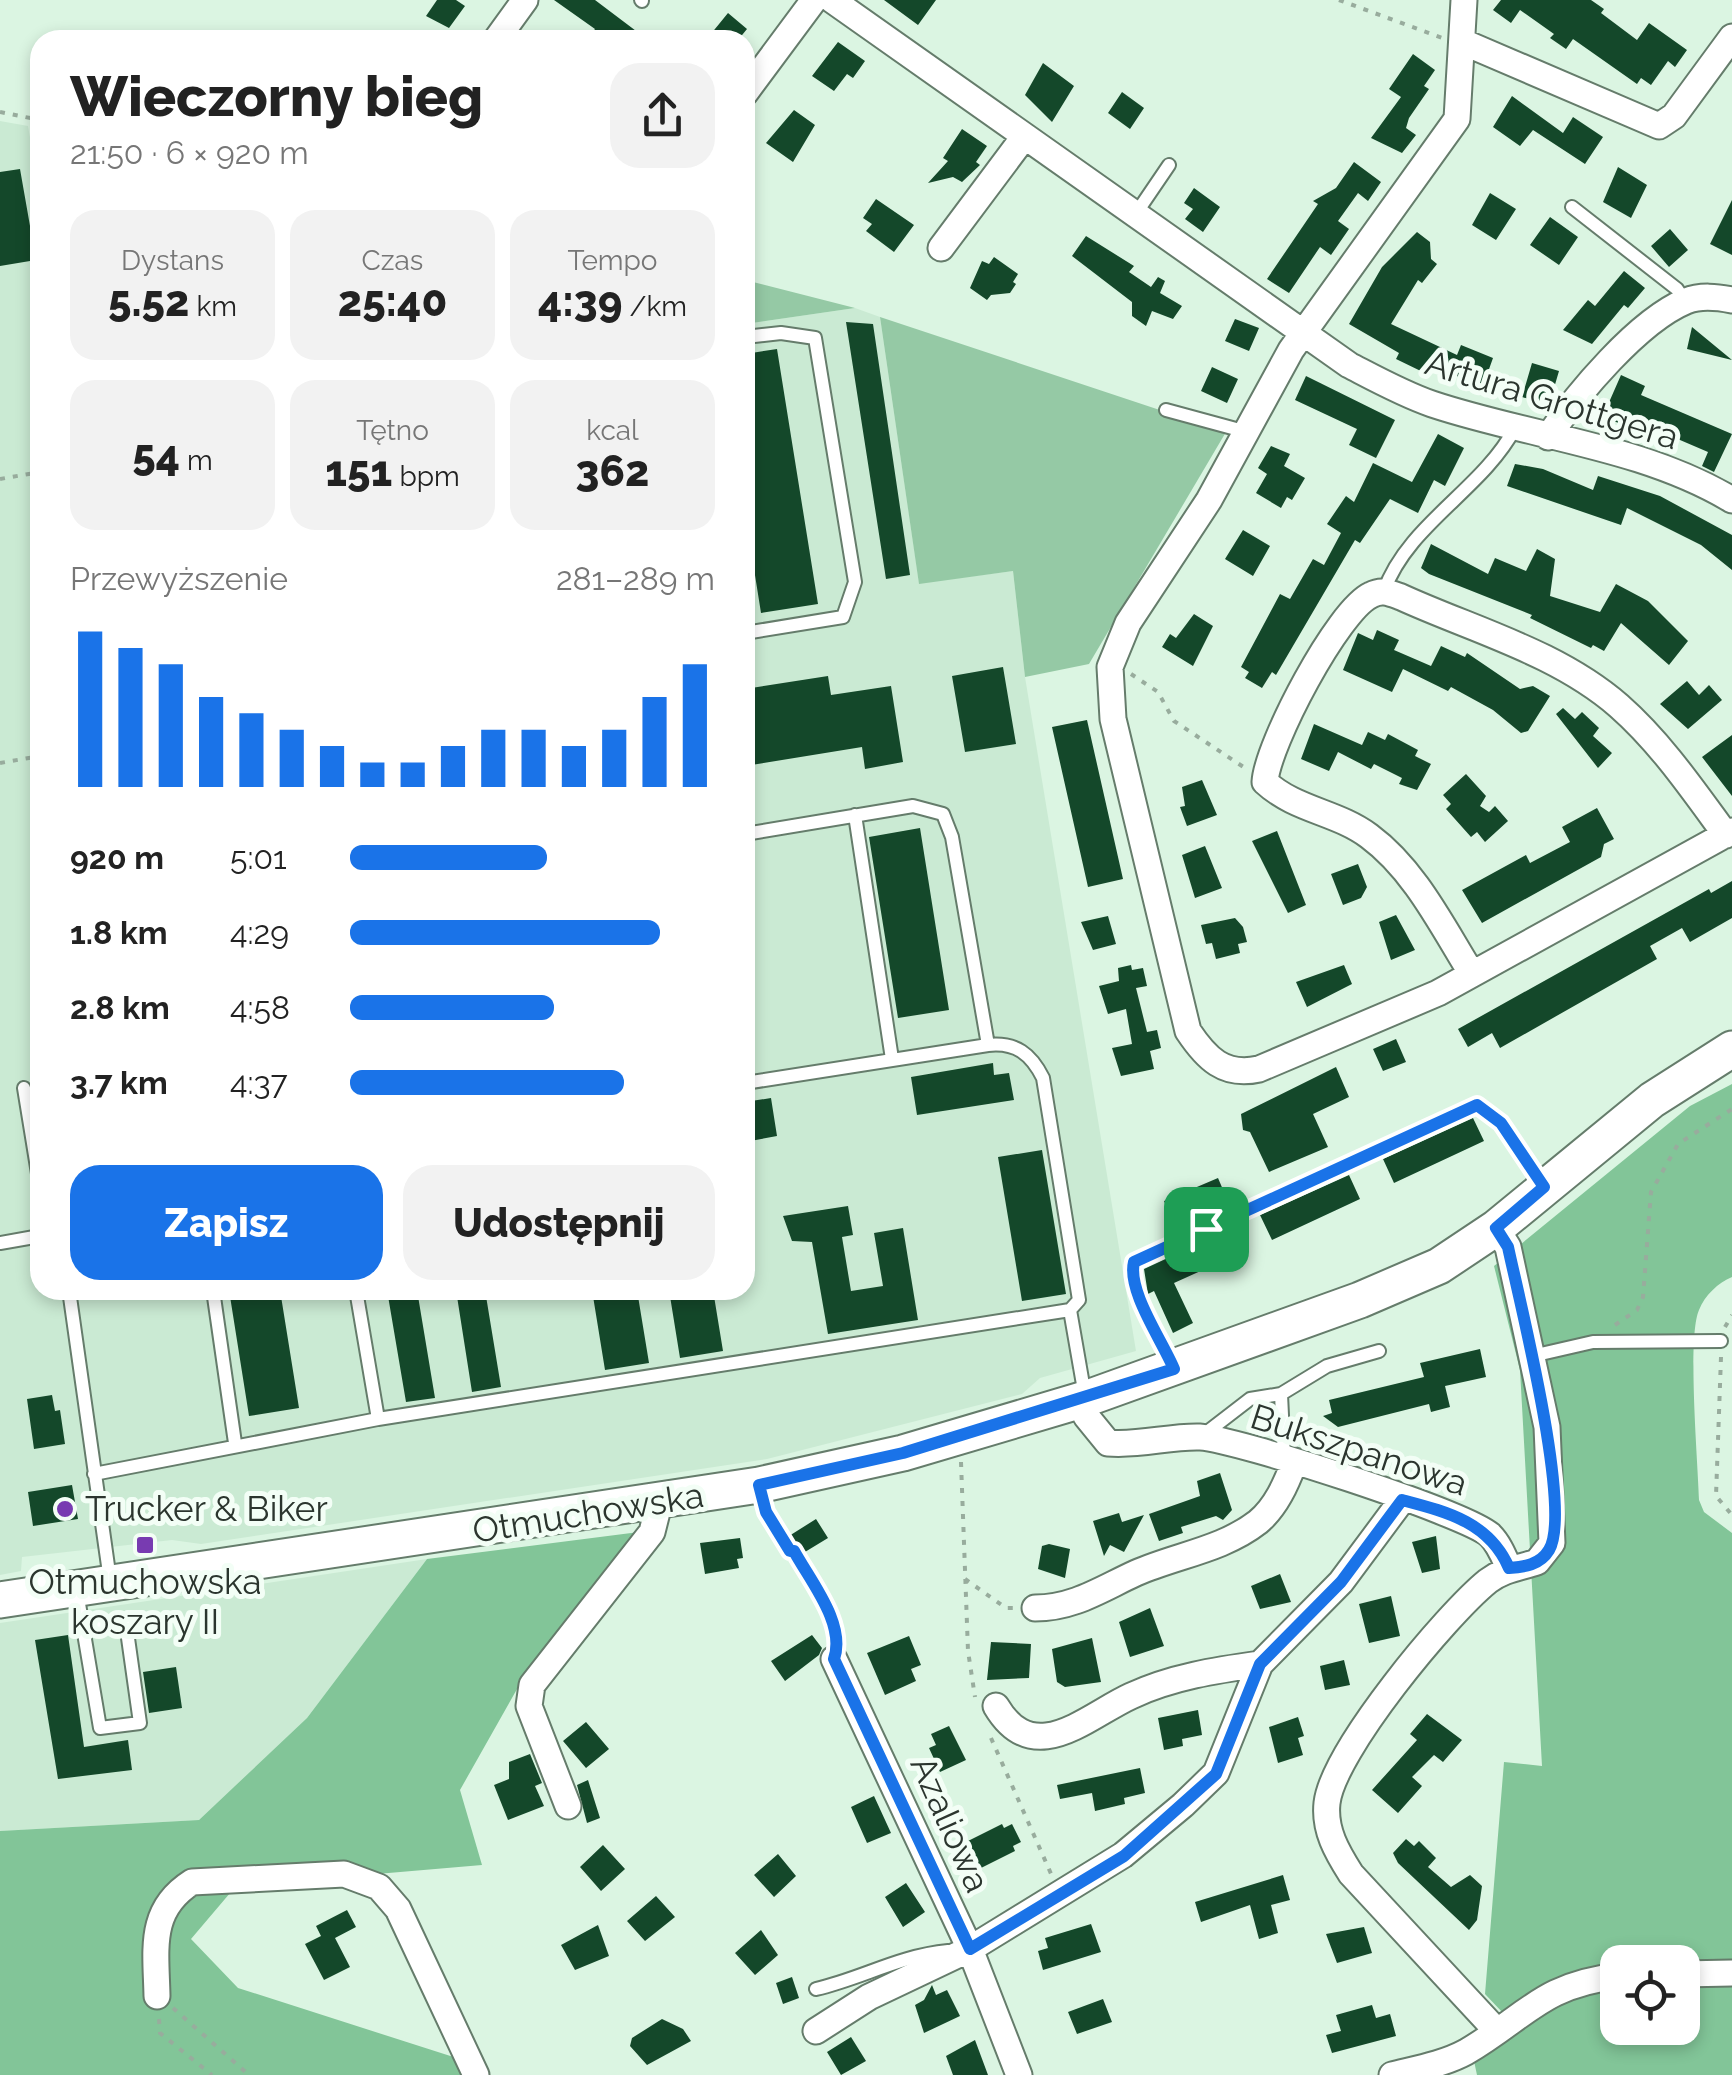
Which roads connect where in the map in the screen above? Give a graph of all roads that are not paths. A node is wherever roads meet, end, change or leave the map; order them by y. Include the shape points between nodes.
1 (525, 0) edge
2 (814, 0) edge
3 (832, 0) edge
4 (1464, 0) edge
5 (503, 30) edge
6 (1732, 37) edge
7 (1463, 42) junction
8 (755, 79) edge
9 (1024, 136) junction
10 (1169, 165) dead end
11 (1572, 207) dead end
12 (1134, 215) junction
13 (942, 248) dead end
14 (1732, 300) edge
15 (1686, 302) junction
16 (1301, 335) junction
17 (755, 336) edge
18 (1166, 410) dead end
19 (1515, 428) junction
20 (1248, 432) junction
21 (1548, 437) junction
22 (1732, 500) edge
23 (1384, 590) junction
24 (755, 631) edge
25 (855, 816) junction
26 (755, 832) edge
27 (1729, 833) edge
28 (1472, 974) junction
29 (988, 1044) junction
30 (1732, 1049) edge
31 (892, 1059) junction
32 (755, 1081) edge
33 (24, 1088) dead end
34 (30, 1125) edge
35 (1544, 1187) junction
36 (1496, 1228) junction
37 (30, 1238) edge
38 (0, 1244) edge
39 (70, 1300) edge
40 (214, 1300) edge
41 (358, 1300) edge
42 (1070, 1310) junction
43 (1721, 1341) road end
44 (1379, 1351) dead end
45 (1532, 1356) junction
46 (1174, 1369) junction
47 (1282, 1394) junction
48 (1085, 1399) junction
49 (378, 1419) junction
50 (1200, 1437) junction
51 (235, 1443) junction
52 (1289, 1460) junction
53 (94, 1474) junction
54 (1402, 1500) junction
55 (659, 1504) junction
56 (1509, 1568) junction
57 (94, 1587) junction
58 (0, 1600) edge
59 (1035, 1608) road end
60 (84, 1630) junction
61 (834, 1659) road end
62 (1260, 1664) junction
63 (986, 1713) road end
64 (568, 1806) dead end
65 (965, 1951) junction
66 (1732, 1973) edge
67 (1700, 1974) edge
68 (1600, 1980) edge
69 (816, 1989) dead end
70 (157, 1996) road end
71 (1496, 2029) junction
72 (816, 2031) dead end
73 (1466, 2064) edge
74 (476, 2075) edge
75 (1019, 2075) edge
76 (1392, 2075) edge

1 - 5 street
2 - 8 street
3 - 9 street, Artura Grottgera
4 - 7 street
6 - 7 street via 1674,116 1659,126
7 - 16 street via 1457,120
9 - 12 street, Artura Grottgera
9 - 13 street
10 - 12 lane
11 - 15 lane
12 - 16 street, Artura Grottgera
14 - 15 street
15 - 21 street via 1603,370
16 - 19 street, Artura Grottgera via 1404,392
16 - 20 street
17 - 24 lane via 815,338 855,582 843,617
18 - 20 lane
19 - 21 street, Artura Grottgera
19 - 23 lane via 1488,469 1402,557
20 - 28 street via 1128,623 1110,667 1113,719 1188,1030 1204,1055 1243,1073
21 - 22 street, Artura Grottgera via 1674,472
23 - 27 street via 1543,658 1618,705
23 - 28 street via 1359,603 1342,625 1274,750 1265,782 1298,805 1368,836 1416,884
25 - 26 lane
25 - 29 lane via 913,806 943,814
25 - 31 lane
27 - 28 street
29 - 31 lane
29 - 42 lane via 1021,1049 1042,1078 1079,1300
30 - 35 main road, Otmuchowska via 1652,1100
31 - 32 lane
33 - 34 lane
35 - 36 main road, Otmuchowska
35 - 46 lane via 1501,1123 1477,1105 1134,1262 1141,1303
36 - 45 street via 1508,1247
36 - 46 main road, Otmuchowska via 1419,1276
37 - 38 lane
39 - 53 lane
40 - 51 lane
41 - 49 lane
42 - 48 lane
42 - 49 lane
43 - 45 lane via 1593,1342
44 - 47 lane via 1327,1366
45 - 56 street via 1547,1427 1554,1526 1548,1554
46 - 48 main road, Otmuchowska
47 - 50 lane via 1250,1399
47 - 52 lane
48 - 50 street, Bukszpanowa via 1086,1416 1108,1443
48 - 55 main road, Otmuchowska via 903,1453
49 - 51 lane
50 - 52 street, Bukszpanowa
51 - 53 lane
52 - 54 street, Bukszpanowa
52 - 59 street via 1275,1503 1236,1535 1084,1600
53 - 57 lane
54 - 56 street, Bukszpanowa via 1489,1534
54 - 62 street via 1341,1582
55 - 57 main road, Otmuchowska
55 - 64 street via 652,1532 532,1684 529,1706
56 - 71 street via 1462,1608 1353,1738 1326,1816 1333,1846 1351,1874
57 - 58 main road, Otmuchowska
57 - 60 lane
60 - 60 lane via 100,1728 140,1723 126,1624
61 - 65 street, Azaliowa
62 - 63 street via 1166,1683 1056,1736 1026,1734
62 - 65 street via 1216,1774 1124,1856
65 - 69 lane via 888,1961
65 - 72 street
65 - 75 street, Azaliowa
66 - 67 street
68 - 71 street via 1560,1988
70 - 74 street via 159,1919 170,1896 192,1882 344,1874 379,1887 398,1909
71 - 73 street
73 - 76 street

